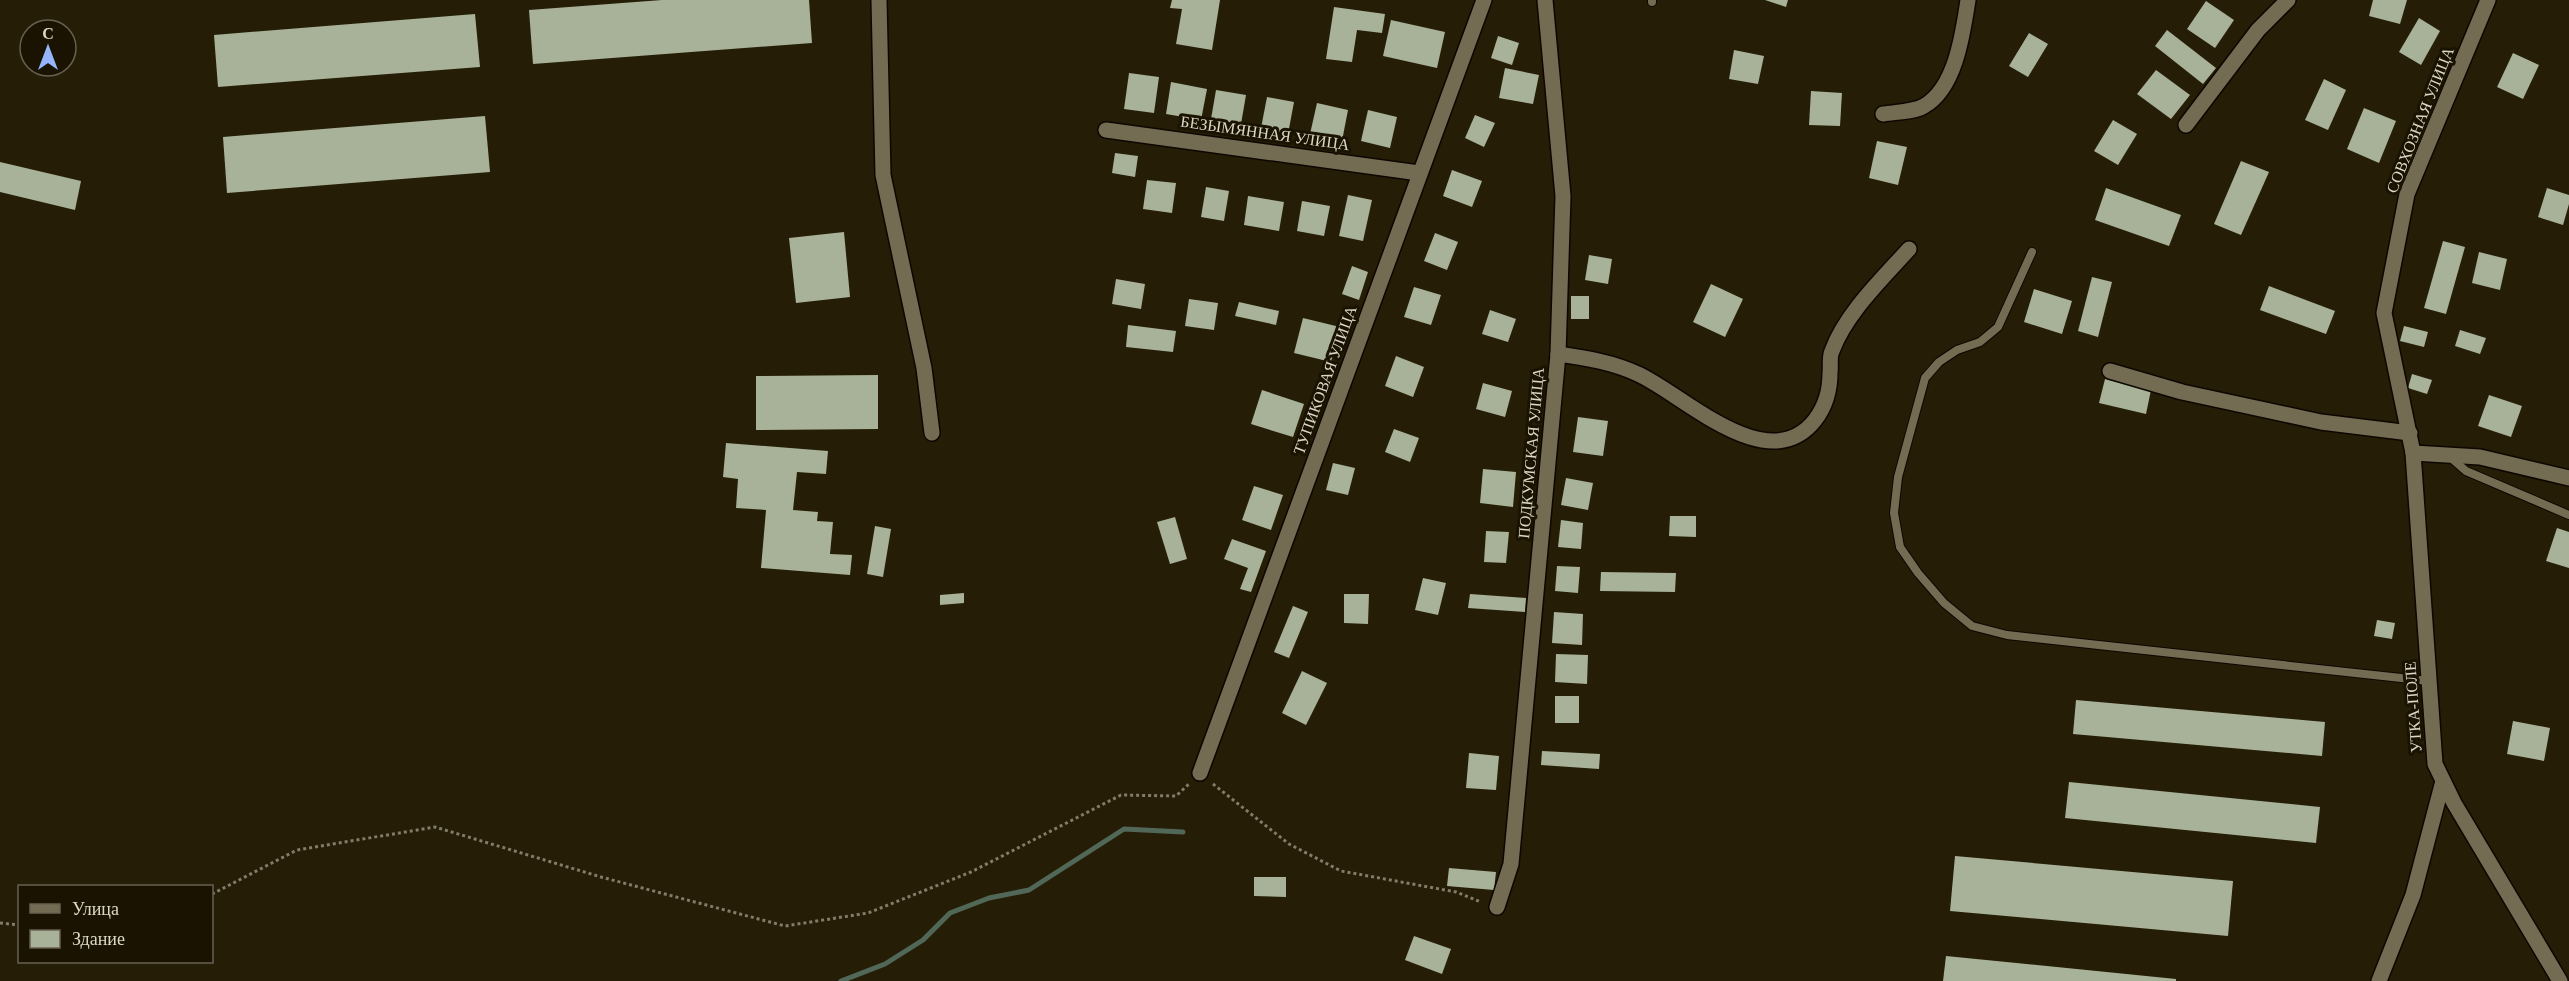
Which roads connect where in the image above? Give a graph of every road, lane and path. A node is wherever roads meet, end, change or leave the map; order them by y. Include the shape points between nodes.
1 (879, 0) edge
2 (1484, 0) edge
3 (1545, 0) edge
4 (1968, 0) edge
5 (2288, 0) edge
6 (2488, 0) edge
7 (1883, 114) dead end
8 (2186, 125) dead end
9 (1106, 130) dead end
10 (1419, 172) junction
11 (1909, 249) dead end
12 (2032, 252) dead end
13 (1558, 354) junction
14 (2110, 370) dead end
15 (932, 433) dead end
16 (2410, 433) junction
17 (2413, 453) junction
18 (2447, 453) junction
19 (2569, 478) edge
20 (2569, 515) edge
21 (2429, 681) junction
22 (1200, 773) junction
23 (2443, 782) junction
24 (213, 893) edge
25 (1497, 907) joint
26 (0, 923) edge
27 (18, 925) edge
28 (2379, 981) edge
29 (2560, 981) edge

1 - 15 street via 883,175 924,368
2 - 10 street, ТУПИКОВАЯ УЛИЦА
3 - 13 street, ПОДКУМСКАЯ УЛИЦА via 1563,196
4 - 7 street via 1960,51 1943,86 1924,106
5 - 8 street via 2258,30
6 - 16 street, СОВХОЗНАЯ УЛИЦА via 2407,194 2384,314
9 - 10 street, БЕЗЫМЯННАЯ УЛИЦА
10 - 22 street, ТУПИКОВАЯ УЛИЦА
11 - 13 street via 1853,314 1831,352 1830,390 1815,420 1795,438 1763,442 1729,429 1640,375 1604,361
12 - 21 lane via 1998,327 1980,342 1939,362 1925,378 1898,477 1894,513 1900,547 1944,603 1972,626 2007,635
13 - 25 street, ПОДКУМСКАЯ УЛИЦА via 1511,864
14 - 16 street via 2182,392 2321,422
16 - 17 street, УТКА-ПОЛЕ
17 - 18 street
17 - 21 street, УТКА-ПОЛЕ
18 - 19 street
18 - 20 lane via 2466,471
21 - 23 street, УТКА-ПОЛЕ via 2435,764
22 - 24 path via 1176,796 1120,795 971,872 868,913 785,926 435,827 297,850
22 - 25 path via 1290,844 1341,871 1456,892
23 - 28 street via 2413,895
23 - 29 street, УТКА-ПОЛЕ
26 - 27 path

